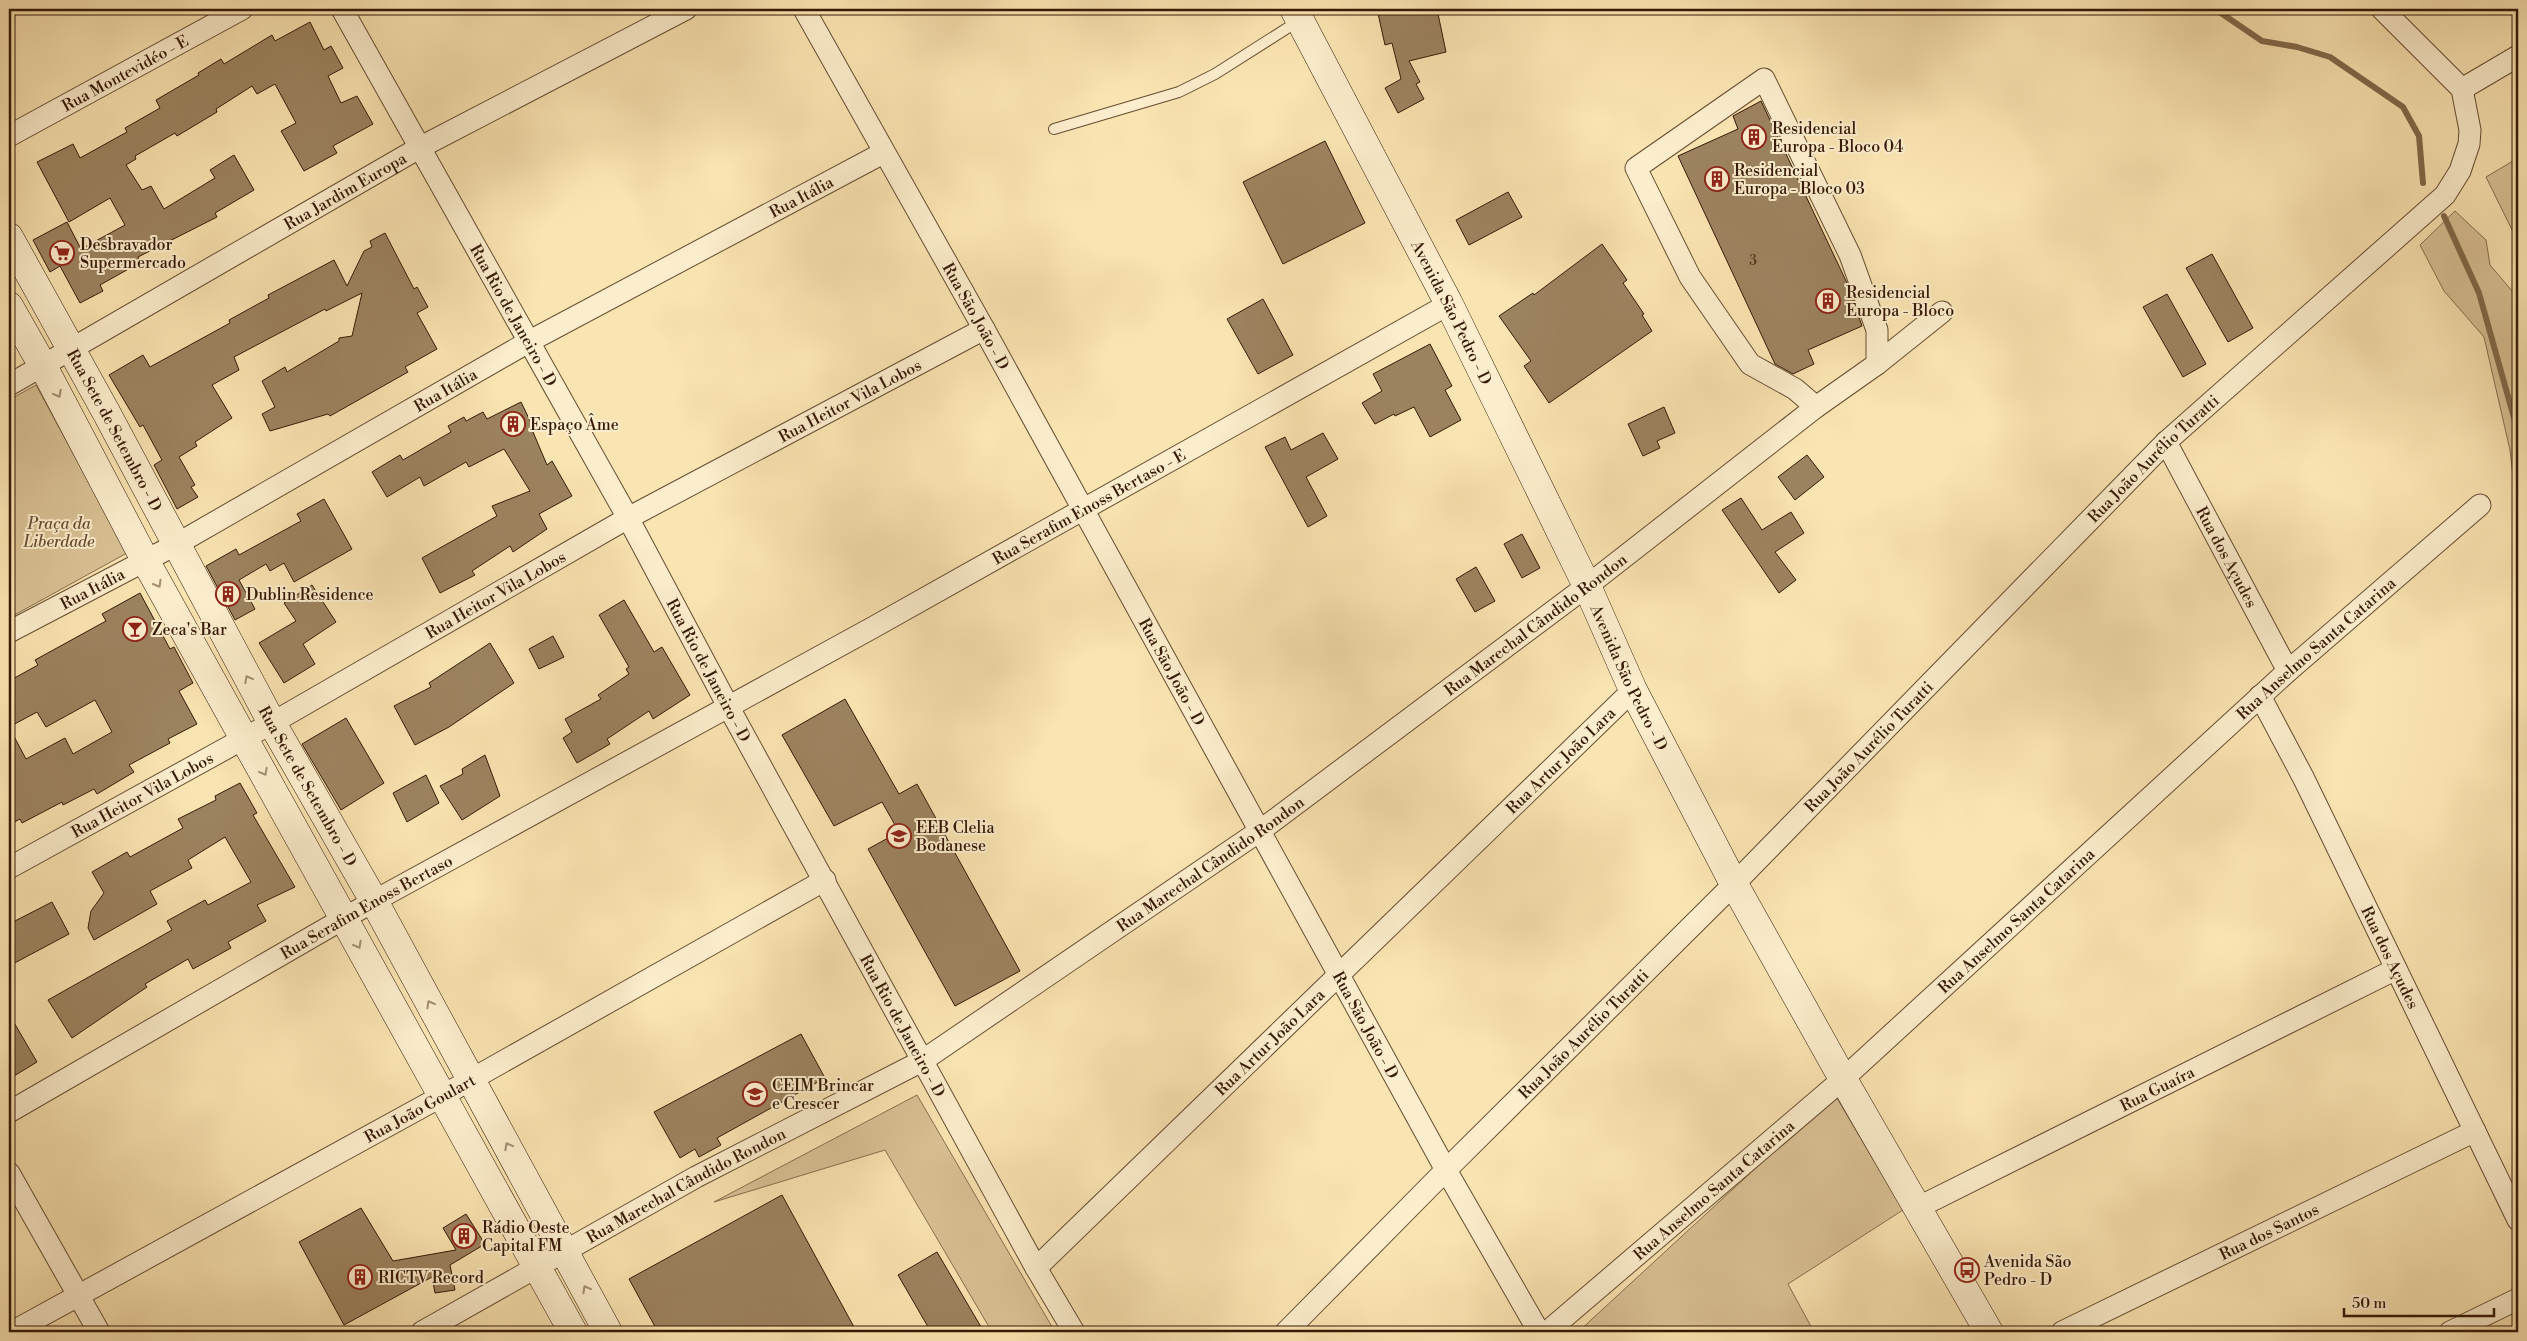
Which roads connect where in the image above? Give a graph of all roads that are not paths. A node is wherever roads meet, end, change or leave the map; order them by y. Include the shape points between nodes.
1 (242, 9) edge
2 (342, 9) edge
3 (686, 9) edge
4 (804, 9) edge
5 (2382, 9) edge
6 (1298, 14) edge
7 (2518, 56) edge
8 (2462, 89) junction
9 (1054, 129) dead end
10 (9, 136) edge
11 (419, 148) junction
12 (883, 153) junction
13 (9, 237) edge
14 (1448, 304) junction
15 (9, 306) edge
16 (1942, 312) dead end
17 (984, 329) junction
18 (530, 341) junction
19 (71, 350) junction
20 (1877, 364) junction
21 (43, 366) junction
22 (9, 384) edge
23 (1816, 407) junction
24 (2166, 442) junction
25 (2480, 505) dead end
26 (1084, 510) junction
27 (628, 518) junction
28 (177, 544) junction
29 (145, 560) junction
30 (1587, 586) junction
31 (9, 632) edge
32 (2288, 671) junction
33 (1634, 690) junction
34 (2260, 696) junction
35 (728, 706) junction
36 (272, 723) junction
37 (245, 737) junction
38 (1261, 830) junction
39 (9, 868) edge
40 (825, 880) junction
41 (1734, 884) junction
42 (374, 901) junction
43 (344, 920) junction
44 (2396, 969) junction
45 (1340, 974) junction
46 (922, 1061) junction
47 (1843, 1079) junction
48 (472, 1080) junction
49 (442, 1096) junction
50 (9, 1112) edge
51 (2475, 1131) junction
52 (1446, 1170) junction
53 (9, 1172) edge
54 (1919, 1207) junction
55 (2518, 1220) edge
56 (565, 1253) junction
57 (538, 1266) junction
58 (1036, 1268) junction
59 (77, 1295) junction
60 (2518, 1299) edge
61 (12, 1332) edge
62 (99, 1332) edge
63 (422, 1332) edge
64 (573, 1332) edge
65 (608, 1332) edge
66 (1074, 1332) edge
67 (1286, 1332) edge
68 (1539, 1332) edge
69 (1547, 1332) edge
70 (1989, 1332) edge
71 (2062, 1332) edge
72 (2450, 1332) edge

1 - 10 street, Rua Montevidéo - E
2 - 11 street, Rua Rio de Janeiro - D
3 - 11 street, Rua Jardim Europa
4 - 12 street, Rua São João - D
5 - 8 street
6 - 9 lane via 1215,74 1179,92
6 - 14 street, Avenida São Pedro - D
7 - 8 street
8 - 24 street, Rua João Aurélio Turatti via 2470,130 2469,144 2460,171 2445,195
11 - 18 street, Rua Rio de Janeiro - D
11 - 19 street, Rua Jardim Europa
12 - 17 street, Rua São João - D
12 - 18 street, Rua Itália
13 - 19 street, Rua Sete de Setembro - D
14 - 26 street, Rua Serafim Enoss Bertaso - E
14 - 30 street, Avenida São Pedro - D
15 - 21 street, Rua Sete de Setembro - D
16 - 20 street, Rua Marechal Cândido Rondon
17 - 26 street, Rua São João - D
17 - 27 street, Rua Heitor Vila Lobos
18 - 27 street, Rua Rio de Janeiro - D
18 - 28 street, Rua Itália
19 - 21 street, Rua Jardim Europa
19 - 28 street, Rua Sete de Setembro - D
20 - 23 street, Rua Marechal Cândido Rondon
20 - 23 street via 1878,330 1862,282 1764,79 1636,168 1690,277 1750,364 1795,389
21 - 22 street, Rua Jardim Europa
21 -> 29 street, Rua Sete de Setembro - D
23 - 30 street, Rua Marechal Cândido Rondon
24 - 32 street, Rua dos Açudes
24 - 41 street, Rua João Aurélio Turatti
25 - 32 street, Rua Anselmo Santa Catarina
26 - 35 street, Rua Serafim Enoss Bertaso - E
26 - 38 street, Rua São João - D
27 - 35 street, Rua Rio de Janeiro - D
27 - 36 street, Rua Heitor Vila Lobos
28 - 29 street, Rua Itália
36 -> 28 street, Rua Sete de Setembro - D
29 - 31 street, Rua Itália
29 -> 37 street, Rua Sete de Setembro - D
30 - 33 street, Avenida São Pedro - D
30 - 38 street, Rua Marechal Cândido Rondon
32 - 34 street, Rua Anselmo Santa Catarina
33 - 41 street, Avenida São Pedro - D
33 - 45 street, Rua Artur João Lara
34 - 44 street, Rua dos Açudes
34 - 47 street, Rua Anselmo Santa Catarina
35 - 40 street, Rua Rio de Janeiro - D
35 - 42 street, Rua Serafim Enoss Bertaso
36 - 37 street, Rua Heitor Vila Lobos
36 - 42 street, Rua Sete de Setembro - D
37 - 39 street, Rua Heitor Vila Lobos
37 -> 43 street, Rua Sete de Setembro - D
38 - 45 street, Rua São João - D
38 - 46 street, Rua Marechal Cândido Rondon
40 - 46 street, Rua Rio de Janeiro - D
40 - 48 street, Rua João Goulart
41 - 47 street, Avenida São Pedro - D
41 - 52 street, Rua João Aurélio Turatti
42 - 43 street, Rua Serafim Enoss Bertaso
48 -> 42 street, Rua Sete de Setembro - D
43 -> 49 street, Rua Sete de Setembro - D
43 - 50 street, Rua Serafim Enoss Bertaso
44 - 51 street, Rua dos Açudes
44 - 54 street, Rua Guaíra
45 - 52 street, Rua São João - D
45 - 58 street, Rua Artur João Lara
46 - 56 street, Rua Marechal Cândido Rondon via 696,1177
46 - 58 street, Rua Rio de Janeiro - D
47 - 54 street, Avenida São Pedro - D
47 - 69 street, Rua Anselmo Santa Catarina
48 - 49 street, Rua João Goulart
56 -> 48 street, Rua Sete de Setembro - D
49 - 57 street, Rua Sete de Setembro - D
49 - 59 street, Rua João Goulart
51 - 55 street, Rua dos Açudes
51 - 71 street, Rua dos Santos
52 - 67 street, Rua João Aurélio Turatti
52 - 68 street, Rua São João - D
53 - 59 street
54 - 70 street, Avenida São Pedro - D
56 - 57 street, Rua Marechal Cândido Rondon
65 -> 56 street, Rua Sete de Setembro - D
57 - 63 street, Rua Marechal Cândido Rondon
57 - 64 street, Rua Sete de Setembro - D
58 - 66 street, Rua Rio de Janeiro - D
59 - 61 street, Rua João Goulart
59 - 62 street
60 - 72 street

